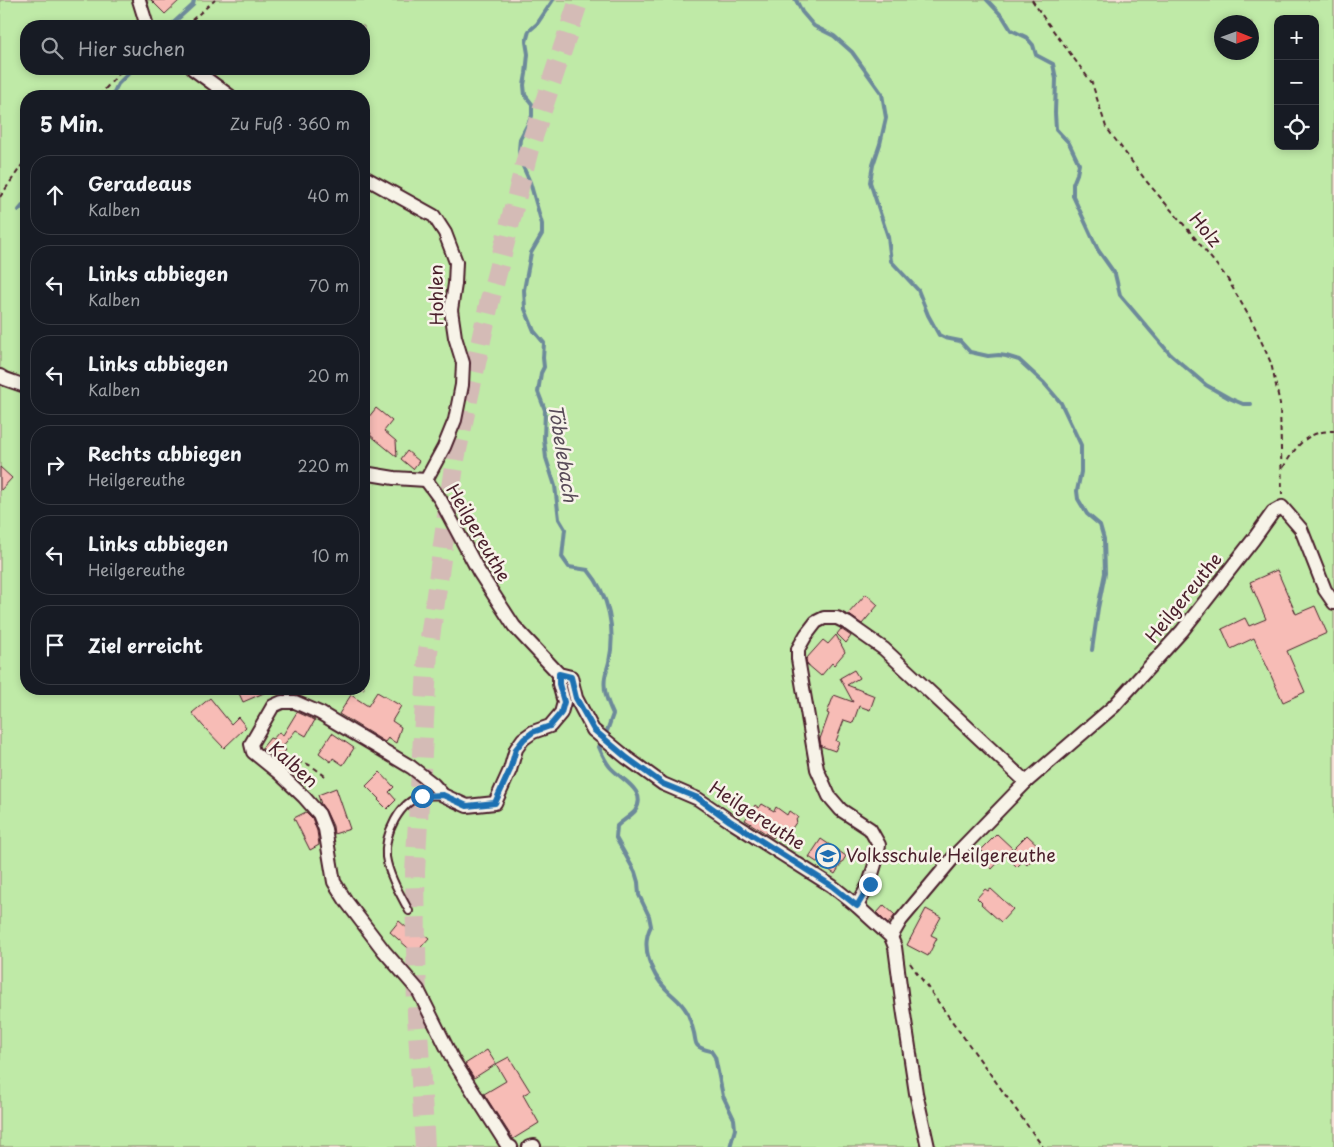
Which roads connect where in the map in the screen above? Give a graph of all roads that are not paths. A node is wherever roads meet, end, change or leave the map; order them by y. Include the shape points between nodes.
1 (139, 0) edge
2 (146, 20) edge
3 (201, 75) edge
4 (222, 90) edge
5 (370, 180) edge
6 (0, 376) edge
7 (20, 384) edge
8 (370, 473) edge
9 (426, 480) junction
10 (1334, 603) edge
11 (559, 674) junction
12 (1026, 782) junction
13 (443, 795) junction
14 (857, 906) junction
15 (409, 911) dead end
16 (891, 937) junction
17 (511, 1147) edge
18 (928, 1147) edge

1 - 2 street
3 - 4 street
5 - 9 street, Hohlen via 434,216 445,233 456,262 451,310 462,363 462,385 455,420
6 - 7 street
8 - 9 street
9 - 11 street, Heilgereuthe via 514,626
10 - 12 street, Heilgereuthe via 1325,590 1301,529 1282,506 1273,512 1182,631 1113,707
11 - 13 street, Kalben via 564,702 561,713 550,726 533,732 516,749 495,803 467,806
11 - 14 street, Heilgereuthe via 571,677 576,698 594,730 627,758 663,784 698,798
12 - 14 street via 884,649 837,618 816,622 798,650 798,659 817,769 829,796 841,810 870,829 879,845 870,884
12 - 16 street, Heilgereuthe via 959,851 901,920
13 - 15 lane via 422,796 410,801 398,813 389,835 387,859 395,886
13 - 17 street, Kalben via 411,767 320,713 295,702 273,706 251,744 253,752 279,773 318,814 325,829 334,882 384,951 418,990 453,1060
14 - 16 street, Heilgereuthe
16 - 18 street

